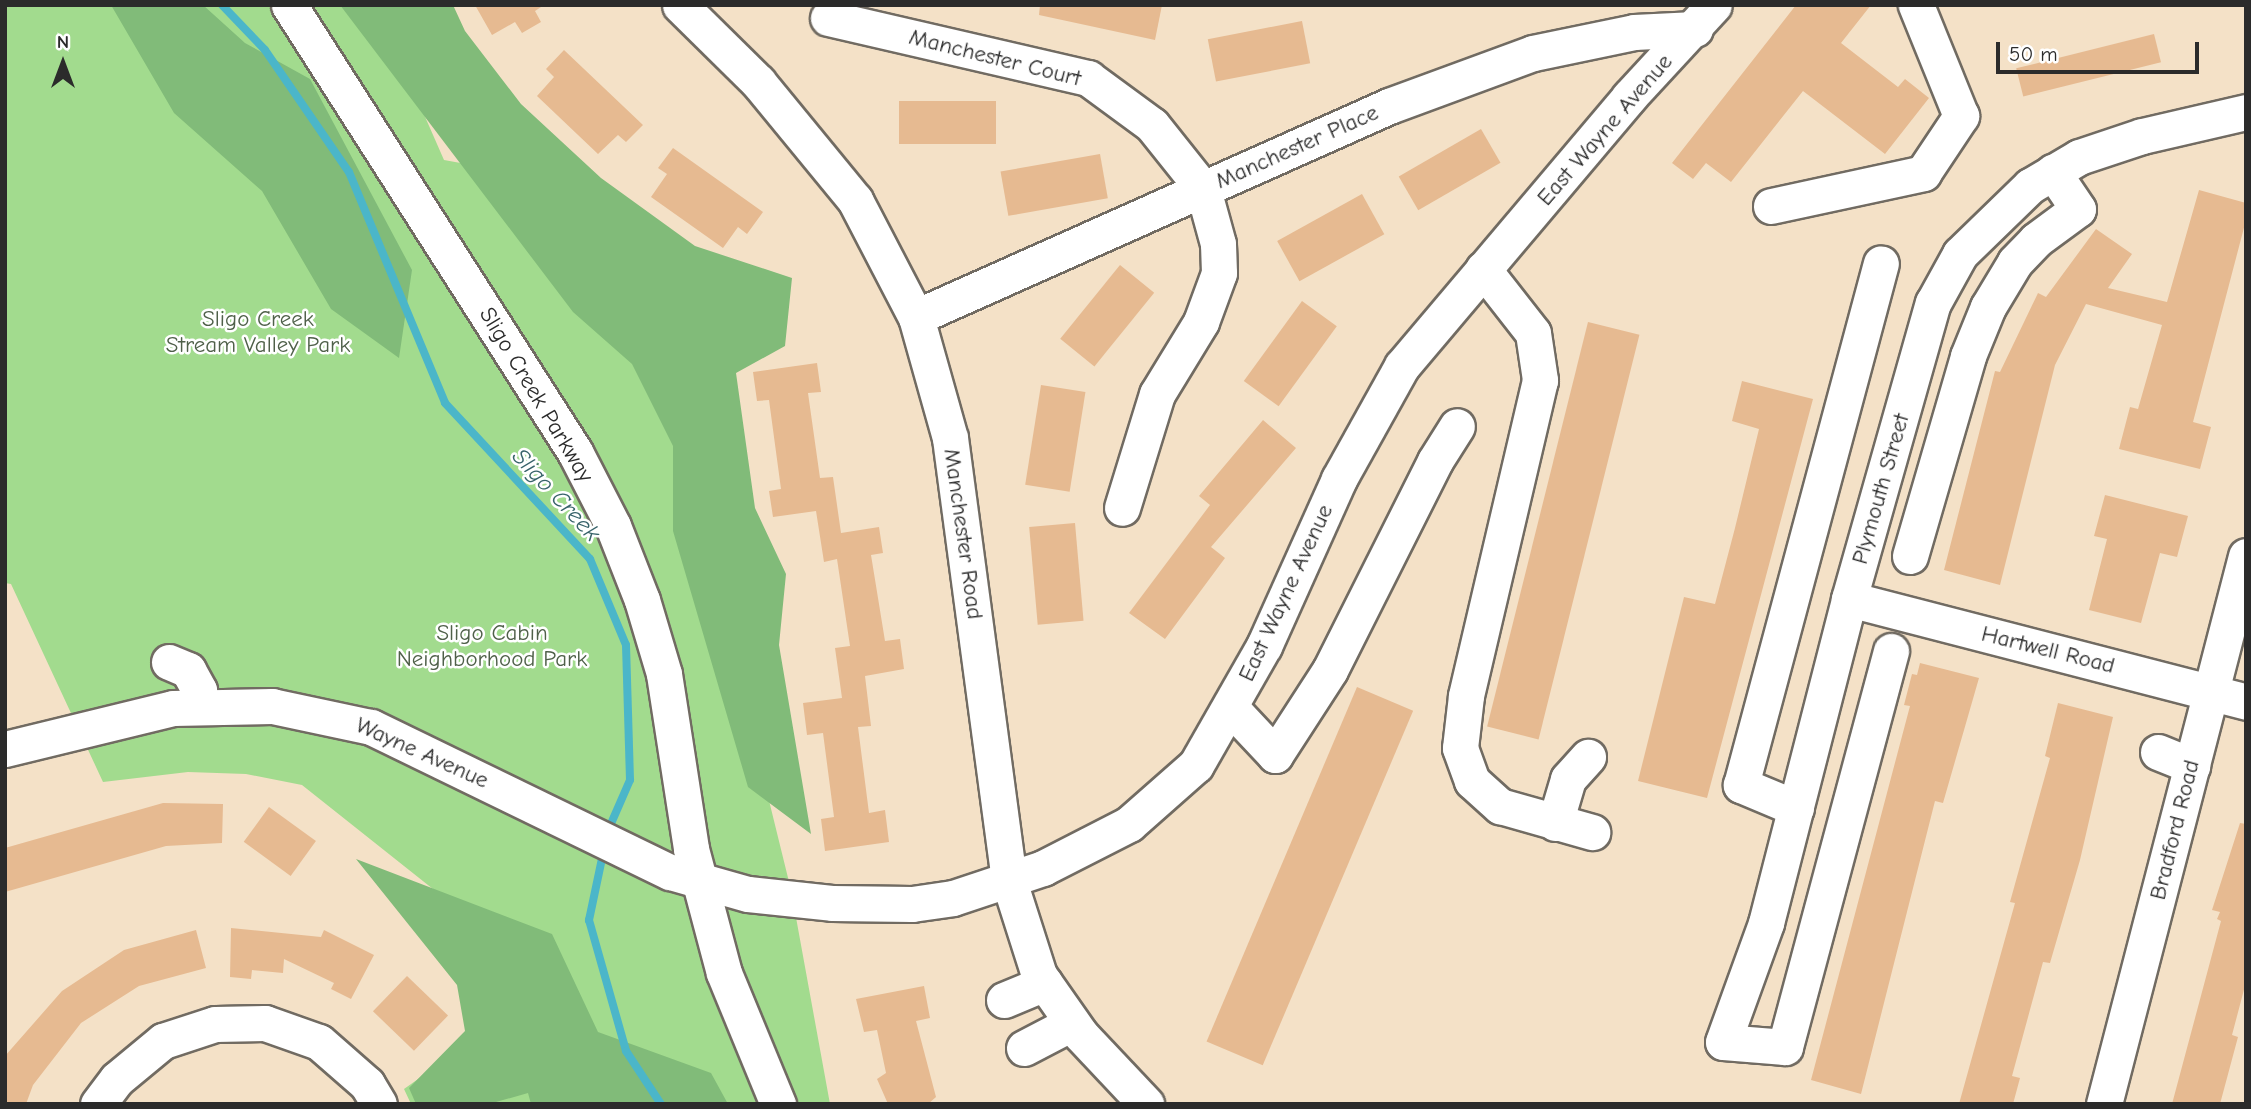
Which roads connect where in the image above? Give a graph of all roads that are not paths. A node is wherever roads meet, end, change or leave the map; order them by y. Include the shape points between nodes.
1 (289, 5) edge
2 (680, 5) edge
3 (1916, 5) edge
4 (1704, 17) edge
5 (828, 18) dead end
6 (2246, 112) edge
7 (2053, 172) junction
8 (1203, 189) junction
9 (1771, 206) dead end
10 (1881, 264) dead end
11 (1483, 269) junction
12 (916, 317) junction
13 (1457, 426) dead end
14 (1122, 508) dead end
15 (1910, 556) dead end
16 (2246, 556) edge
17 (1849, 599) junction
18 (1891, 651) dead end
19 (169, 662) dead end
20 (2211, 692) junction
21 (2246, 702) edge
22 (201, 706) junction
23 (1230, 707) junction
24 (5, 749) edge
25 (2158, 752) dead end
26 (1588, 757) dead end
27 (2192, 766) junction
28 (1796, 808) junction
29 (1555, 823) junction
30 (1592, 832) dead end
31 (1009, 881) junction
32 (698, 883) junction
33 (1045, 983) junction
34 (1004, 1000) dead end
35 (1072, 1023) junction
36 (1024, 1048) dead end
37 (363, 1097) edge
38 (97, 1104) edge
39 (778, 1104) edge
40 (1146, 1104) edge
41 (2105, 1104) edge

1 - 32 street, Sligo Creek Parkway via 575,452 613,526 664,674
2 - 12 street, Manchester Road via 758,82 855,200
3 - 9 street via 1961,116 1923,173
4 - 8 street, Manchester Place via 1533,52 1389,106
4 - 11 street, East Wayne Avenue via 1629,97
5 - 8 street, Manchester Court via 1088,78 1152,125
6 - 7 street, Plymouth Street via 2113,144
7 - 15 street via 2078,209 2015,262 1987,307 1968,356
7 - 17 street, Plymouth Street via 2030,186 1960,254 1933,303
8 - 12 street, Manchester Place
8 - 14 street via 1218,244 1219,272 1201,322 1157,394
10 - 28 street via 1741,785
11 - 23 street, East Wayne Avenue via 1437,321 1377,407 1339,479 1264,646
11 - 29 street via 1533,333 1540,380 1466,696 1460,748 1472,781 1500,806
12 - 31 street, Manchester Road via 950,438
13 - 23 street via 1329,670 1275,755
16 - 20 street, Bradford Road
17 - 20 street, Hartwell Road
17 - 28 street, Plymouth Street
18 - 28 street, Plymouth Street via 1786,1047 1723,1042 1766,923
19 - 22 street via 188,670
20 - 21 street, Hartwell Road
20 - 27 street, Bradford Road
22 - 24 street, Wayne Avenue via 118,718
22 - 32 street, Wayne Avenue via 272,706 338,717 413,745 640,859
23 - 31 street, East Wayne Avenue via 1196,765 1129,824
25 - 27 street
26 - 29 street via 1568,779
27 - 41 street, Bradford Road
29 - 30 street
31 - 32 street, East Wayne Avenue via 953,898 878,905 748,894
31 - 33 street, Manchester Road
32 - 39 street, Sligo Creek Parkway via 723,973
33 - 34 street
33 - 35 street, Manchester Road
35 - 36 street
35 - 40 street, Manchester Road
37 - 38 street via 319,1042 265,1023 215,1024 163,1041 117,1079

